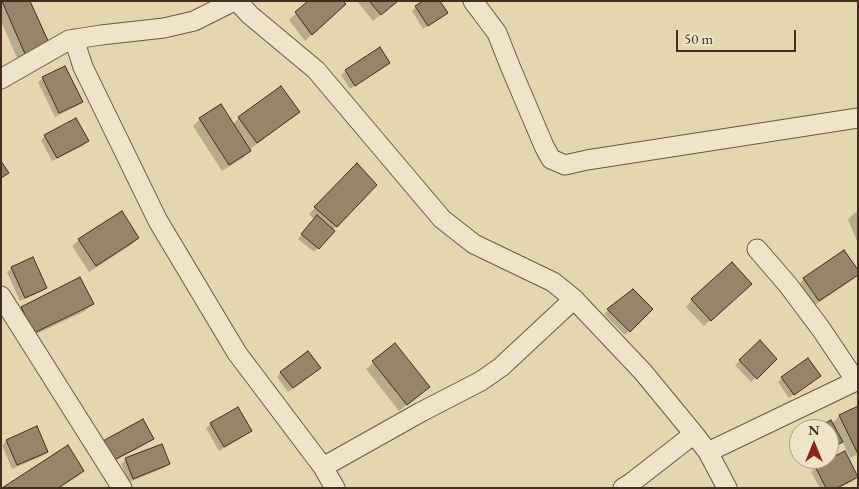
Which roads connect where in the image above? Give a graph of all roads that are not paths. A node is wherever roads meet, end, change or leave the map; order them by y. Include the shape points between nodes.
1 (235, 1) edge
2 (473, 1) edge
3 (74, 39) junction
4 (1, 79) edge
5 (858, 118) edge
6 (757, 250) dead end
7 (1, 296) edge
8 (574, 299) junction
9 (857, 380) edge
10 (694, 434) junction
11 (708, 452) junction
12 (323, 467) junction
13 (122, 488) edge
14 (335, 488) edge
15 (623, 488) edge
16 (727, 488) edge

1 - 3 street via 179,25
1 - 8 street via 316,70 442,219 474,244 553,282
2 - 5 street via 497,32 551,159 565,165
3 - 4 street
3 - 12 street via 84,67 158,221 238,353
6 - 9 street via 788,285
7 - 13 street
8 - 10 street via 643,372
8 - 12 street via 501,367 481,381
9 - 11 street
10 - 11 street
10 - 15 street
11 - 16 street
12 - 14 street

